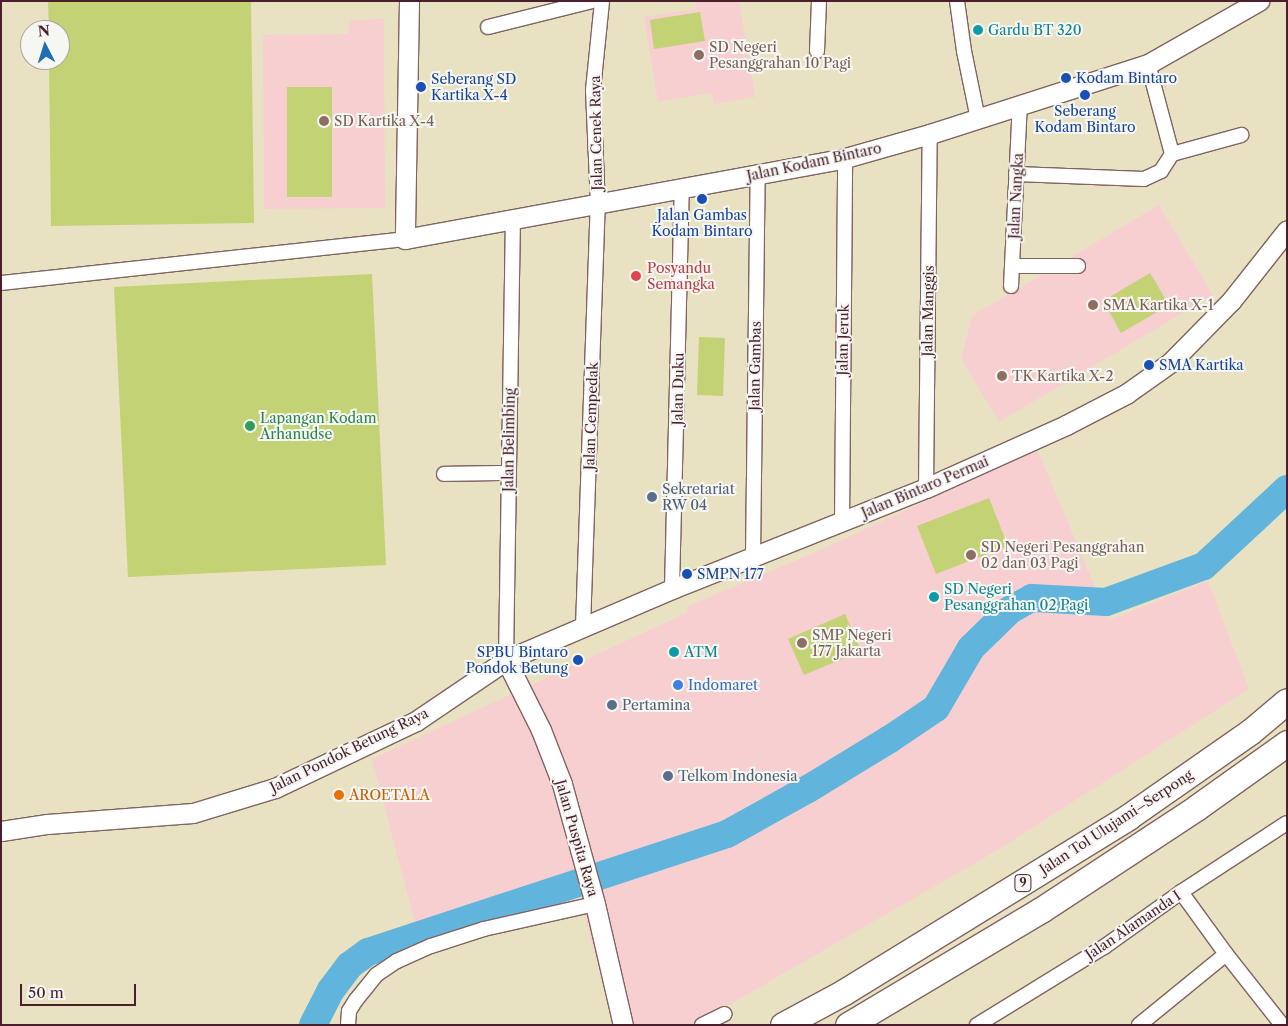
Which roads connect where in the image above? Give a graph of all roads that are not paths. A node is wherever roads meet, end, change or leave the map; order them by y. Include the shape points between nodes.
1 (409, 1) edge
2 (592, 1) edge
3 (602, 1) edge
4 (819, 1) edge
5 (957, 1) edge
6 (1259, 1) edge
7 (488, 27) dead end
8 (817, 51) dead end
9 (1148, 64) junction
10 (1020, 105) junction
11 (978, 119) junction
12 (930, 134) junction
13 (1241, 135) dead end
14 (1172, 154) junction
15 (845, 158) junction
16 (1016, 174) junction
17 (758, 175) junction
18 (682, 189) junction
19 (598, 204) junction
20 (513, 220) junction
21 (1287, 230) edge
22 (404, 239) junction
23 (1012, 266) junction
24 (1078, 266) dead end
25 (1, 283) edge
26 (1012, 286) dead end
27 (509, 473) junction
28 (444, 474) dead end
29 (926, 488) junction
30 (842, 522) junction
31 (752, 557) junction
32 (672, 590) junction
33 (584, 628) junction
34 (506, 660) junction
35 (1287, 701) edge
36 (1287, 743) edge
37 (1287, 823) edge
38 (1, 831) edge
39 (1181, 892) junction
40 (595, 901) junction
41 (1226, 954) junction
42 (725, 1014) dead end
43 (786, 1024) edge
44 (348, 1025) edge
45 (623, 1025) edge
46 (702, 1025) edge
47 (848, 1025) edge
48 (977, 1025) edge
49 (1139, 1025) edge
50 (1282, 1025) edge

1 - 22 main road
2 - 7 street
3 - 19 street, Jalan Cenek Raya via 593,90
4 - 8 street
5 - 11 street
6 - 9 main road, Jalan Kodam Bintaro
9 - 10 main road, Jalan Kodam Bintaro
9 - 14 street
10 - 11 main road, Jalan Kodam Bintaro
10 - 16 street, Jalan Nangka
11 - 12 main road, Jalan Kodam Bintaro
12 - 15 main road, Jalan Kodam Bintaro
12 - 29 street, Jalan Manggis
13 - 14 street
14 - 16 street via 1161,171 1144,179
15 - 17 main road, Jalan Kodam Bintaro
15 - 30 street, Jalan Jeruk
16 - 23 street, Jalan Nangka
17 - 18 main road, Jalan Kodam Bintaro
17 - 31 street, Jalan Gambas
18 - 19 main road, Jalan Kodam Bintaro
18 - 32 street, Jalan Duku
19 - 20 main road, Jalan Kodam Bintaro
19 - 33 street, Jalan Cempedak
20 - 22 main road, Jalan Kodam Bintaro
20 - 27 street, Jalan Belimbing
21 - 29 main road, Jalan Bintaro Permai via 1231,301 1165,367 1126,394 1066,425
22 - 25 street
23 - 24 street
23 - 26 street, Jalan Nangka
27 - 28 street
27 - 34 street, Jalan Belimbing
29 - 30 main road, Jalan Bintaro Permai
30 - 31 main road, Jalan Bintaro Permai
31 - 32 main road, Jalan Bintaro Permai
32 - 33 main road, Jalan Bintaro Permai
33 - 34 main road, Jalan Bintaro Permai
34 - 38 main road, Jalan Pondok Betung Raya via 416,721 276,788 193,813 47,824
34 - 40 main road, Jalan Puspita Raya via 541,730 562,784
35 - 43 highway, Jalan Tol Ulujami–Serpong / 9 via 1250,732 1128,817 977,912
36 - 47 highway, 9 via 1196,808 1049,905
37 - 39 street, Jalan Alamanda I
39 - 41 street
39 - 48 street, Jalan Alamanda I via 1104,947
40 - 44 street via 484,929 397,961 376,975 356,1000 349,1011
40 - 45 main road, Jalan Puspita Raya
41 - 49 street
41 - 50 street
42 - 46 street

